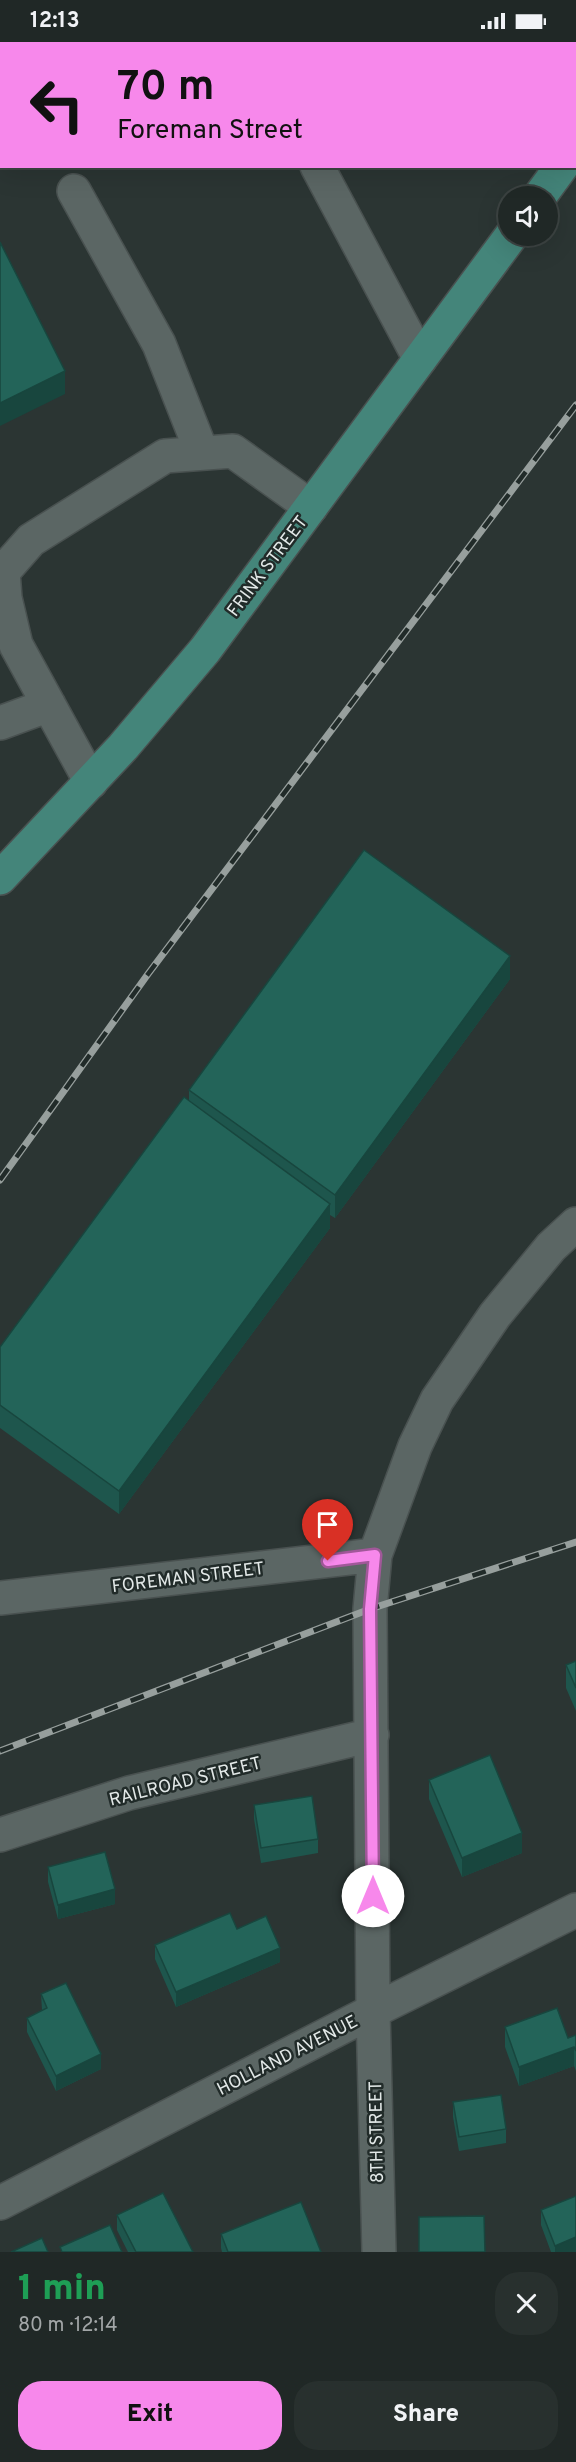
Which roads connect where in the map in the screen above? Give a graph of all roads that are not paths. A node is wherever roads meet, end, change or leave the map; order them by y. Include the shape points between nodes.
1 (318, 168) edge
2 (561, 168) edge
3 (547, 186) edge
4 (74, 191) dead end
5 (505, 246) edge
6 (420, 359) junction
7 (202, 453) junction
8 (311, 507) junction
9 (49, 705) junction
10 (0, 723) edge
11 (91, 782) junction
12 (0, 878) edge
13 (576, 1224) edge
14 (375, 1555) junction
15 (0, 1599) edge
16 (372, 1735) junction
17 (0, 1835) edge
18 (576, 1911) edge
19 (373, 2011) junction
20 (0, 2203) edge
21 (379, 2252) edge

1 - 6 street
2 - 3 main road
4 - 7 street via 159,344
5 - 6 main road, FRINK STREET
6 - 8 main road, FRINK STREET
7 - 8 street via 234,451
7 - 9 street via 165,456 31,540 3,572 16,645
8 - 11 main road, FRINK STREET via 205,650
9 - 10 street
9 - 11 street
11 - 12 main road, FRINK STREET
13 - 14 street, 8TH STREET via 551,1246 495,1315 437,1400 415,1446
14 - 15 street, FOREMAN STREET
14 - 16 street, 8TH STREET via 370,1609
16 - 17 street, RAILROAD STREET via 129,1793
16 - 19 street, 8TH STREET
18 - 19 street, HOLLAND AVENUE
19 - 20 street, HOLLAND AVENUE
19 - 21 street, 8TH STREET

